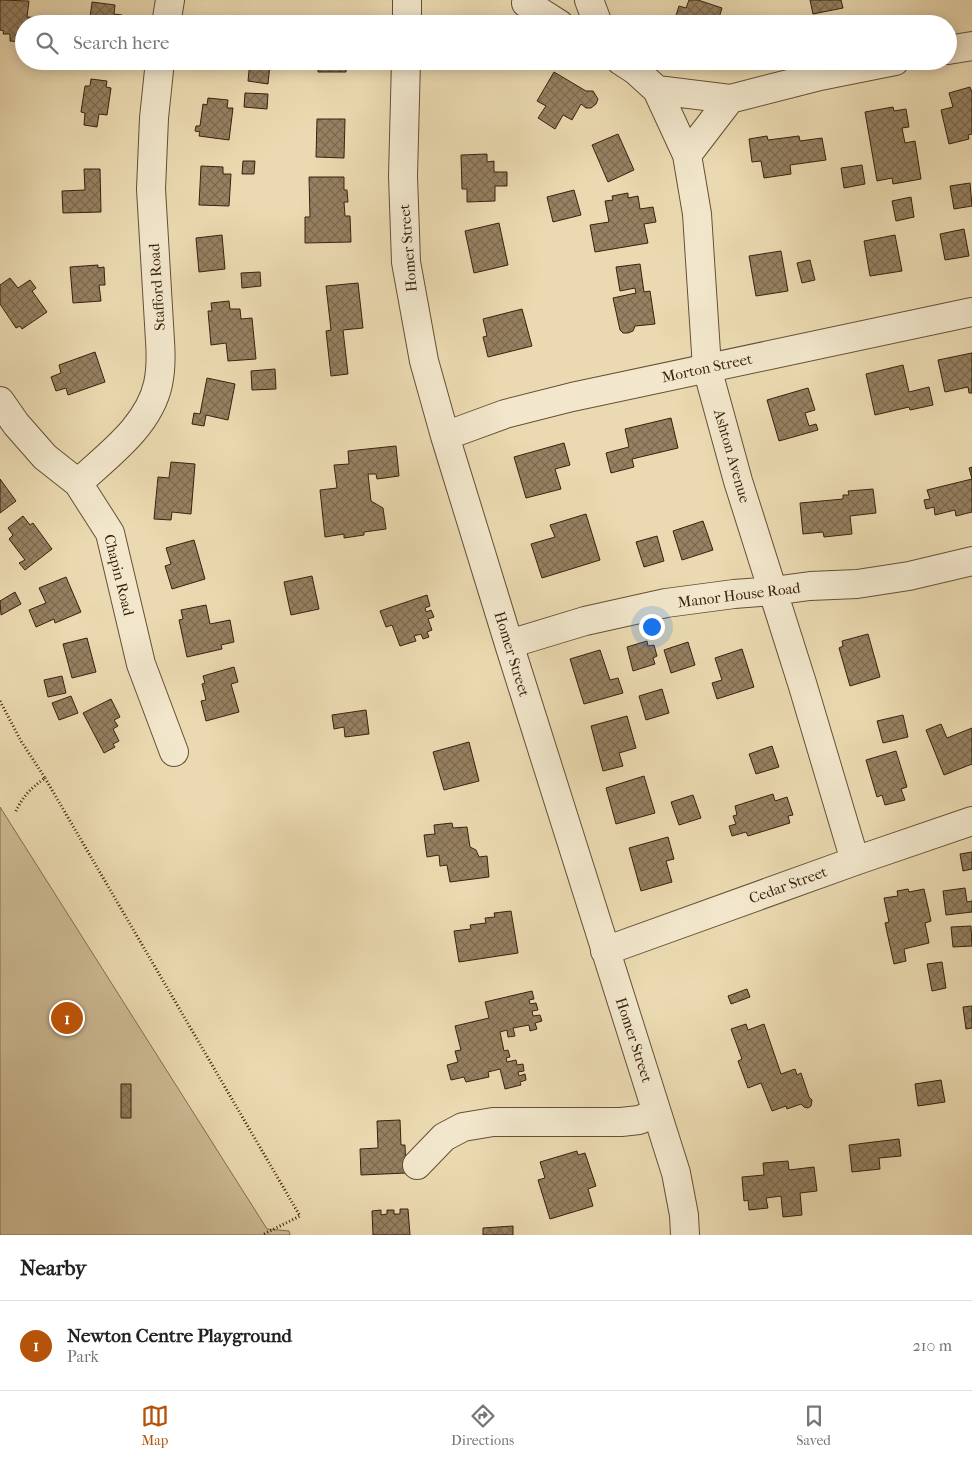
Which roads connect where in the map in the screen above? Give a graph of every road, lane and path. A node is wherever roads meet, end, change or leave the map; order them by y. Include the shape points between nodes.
1 (170, 0) edge
2 (407, 0) edge
3 (590, 0) edge
4 (520, 1) edge
5 (168, 15) edge
6 (407, 15) edge
7 (544, 15) edge
8 (595, 15) edge
9 (972, 46) edge
10 (957, 48) edge
11 (159, 70) edge
12 (406, 70) edge
13 (635, 70) edge
14 (850, 70) edge
15 (657, 90) junction
16 (730, 99) junction
17 (687, 155) junction
18 (972, 312) edge
19 (707, 368) junction
20 (0, 401) edge
21 (445, 436) junction
22 (78, 482) junction
23 (972, 561) edge
24 (773, 592) junction
25 (509, 644) junction
26 (0, 702) edge
27 (174, 752) dead end
28 (45, 778) junction
29 (15, 813) dead end
30 (972, 821) edge
31 (855, 860) junction
32 (606, 951) junction
33 (657, 1113) junction
34 (417, 1165) dead end
35 (262, 1235) edge
36 (685, 1235) edge

1 - 5 street
2 - 6 street
3 - 8 street
4 - 7 street
9 - 10 street
11 - 22 street, Stafford Road via 151,190 161,360 158,385 147,412 126,439
12 - 21 street, Homer Street via 403,176 406,262 424,361
13 - 15 street, Ashton Avenue
14 - 16 street
15 - 16 street
15 - 17 street, Ashton Avenue
16 - 17 street
17 - 19 street, Ashton Avenue via 697,214
18 - 19 street, Morton Street
19 - 21 street, Morton Street via 524,409
19 - 24 street, Ashton Avenue
20 - 22 street, Chapin Road via 45,457
21 - 25 street, Homer Street
22 - 27 street, Chapin Road via 110,533 141,664
23 - 24 street, Manor House Road via 910,576
24 - 25 street, Manor House Road via 666,603 585,621
24 - 31 street, Ashton Avenue
25 - 32 street, Homer Street
26 - 28 path
28 - 29 path via 22,798
28 - 35 path via 300,1216
30 - 31 street, Cedar Street
31 - 32 street, Cedar Street
32 - 33 street, Homer Street
33 - 34 street via 621,1122 493,1122 463,1127 444,1137
33 - 36 street, Homer Street via 680,1193

